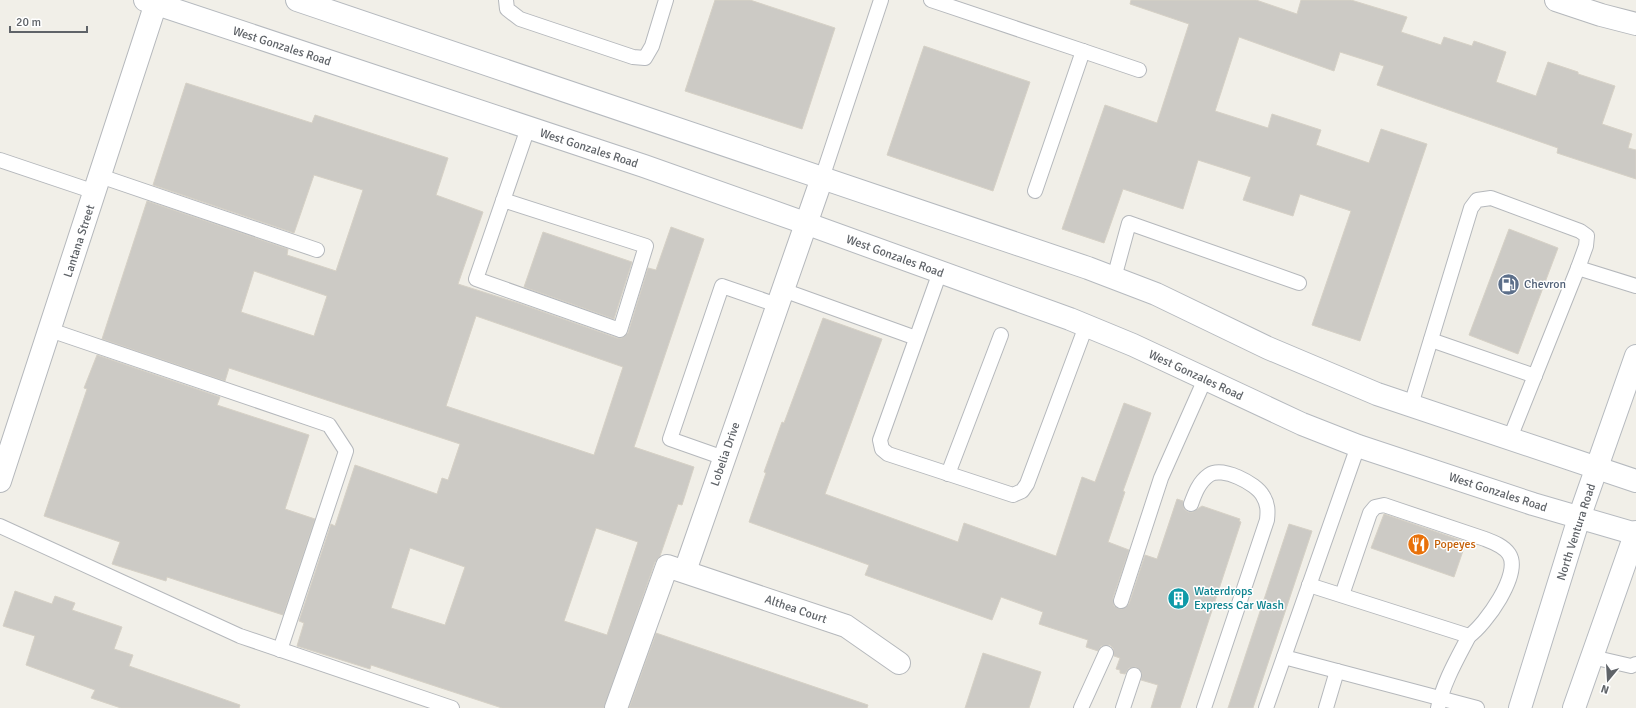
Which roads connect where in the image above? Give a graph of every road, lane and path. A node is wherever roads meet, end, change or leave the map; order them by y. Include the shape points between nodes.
1 (297, 0) edge
2 (506, 0) edge
3 (666, 0) edge
4 (881, 0) edge
5 (931, 0) edge
6 (1556, 0) edge
7 (153, 1) edge
8 (1636, 24) edge
9 (1083, 51) junction
10 (1139, 70) dead end
11 (528, 128) junction
12 (0, 160) edge
13 (822, 178) junction
14 (98, 184) junction
15 (1034, 191) dead end
16 (503, 200) junction
17 (805, 223) junction
18 (317, 250) dead end
19 (1578, 268) junction
20 (940, 272) junction
21 (1114, 278) junction
22 (1299, 283) dead end
23 (1636, 286) edge
24 (780, 297) junction
25 (1086, 326) junction
26 (50, 330) junction
27 (1002, 335) dead end
28 (916, 338) junction
29 (1431, 340) junction
30 (1636, 356) edge
31 (1535, 376) junction
32 (1205, 379) junction
33 (1411, 405) junction
34 (1510, 438) junction
35 (1358, 446) junction
36 (724, 458) junction
37 (1598, 468) junction
38 (948, 474) junction
39 (0, 481) edge
40 (1636, 481) edge
41 (1191, 504) dead end
42 (1579, 518) junction
43 (0, 526) edge
44 (1636, 533) edge
45 (685, 571) junction
46 (1309, 585) junction
47 (1342, 595) junction
48 (1121, 601) dead end
49 (1469, 636) junction
50 (280, 650) junction
51 (1106, 653) dead end
52 (1284, 657) junction
53 (1592, 657) junction
54 (899, 663) dead end
55 (1636, 664) edge
56 (1337, 671) junction
57 (1134, 675) dead end
58 (1439, 703) edge
59 (452, 708) edge
60 (616, 708) edge
61 (1081, 708) edge
62 (1123, 708) edge
63 (1204, 708) edge
64 (1266, 708) edge
65 (1326, 708) edge
66 (1477, 708) edge
67 (1520, 708) edge
68 (1574, 708) edge

1 - 13 main road
2 - 3 lane via 507,9 520,19 633,57 645,58 652,46
4 - 13 lane
5 - 9 lane
6 - 8 main road
7 - 11 main road, West Gonzales Road
7 - 14 main road, Lantana Street
9 - 10 lane
9 - 15 lane
11 - 16 lane
11 - 17 main road, West Gonzales Road
12 - 14 lane
13 - 17 main road, Lobelia Drive
13 - 21 main road
14 - 18 lane
14 - 26 main road, Lantana Street
16 - 16 lane via 476,279 620,330 646,246
17 - 20 main road, West Gonzales Road
17 - 24 main road, Lobelia Drive
19 - 23 lane
19 - 29 lane via 1587,236 1580,231 1491,198 1477,200 1470,208
19 - 31 lane
20 - 25 main road, West Gonzales Road
20 - 28 lane
21 - 22 lane via 1129,223
21 - 33 main road via 1156,294 1324,372
24 - 28 lane
24 - 36 main road, Lobelia Drive
24 - 36 lane via 722,286 670,439
25 - 32 main road, West Gonzales Road
25 - 38 lane via 1027,484 1022,491 1013,495
26 - 39 main road, Lantana Street
26 - 50 lane via 329,425 346,451
27 - 38 lane
28 - 38 lane via 880,440 882,449 888,454
29 - 31 lane
29 - 33 lane
30 - 37 main road, North Ventura Road
31 - 34 lane
32 - 35 main road, West Gonzales Road via 1302,424
32 - 48 lane via 1161,478
33 - 34 main road
34 - 37 main road
35 - 42 main road, West Gonzales Road
35 - 46 lane
36 - 45 main road, Lobelia Drive
37 - 40 main road
37 - 42 main road, North Ventura Road
41 - 63 lane via 1200,483 1210,474 1225,473 1250,483 1263,495 1268,509 1267,520
42 - 44 main road, West Gonzales Road
42 - 67 main road, North Ventura Road
43 - 50 lane via 240,636
44 - 53 main road
45 - 54 main road, Althea Court via 846,626
45 - 60 main road via 667,566
46 - 47 lane
46 - 52 lane
47 - 49 lane
47 - 49 lane via 1370,513 1375,507 1384,505 1486,539 1509,554 1512,568 1498,602 1478,630
49 - 58 lane
50 - 59 lane
51 - 61 lane
52 - 56 lane
52 - 64 lane
53 - 55 lane via 1631,666
53 - 68 main road
56 - 58 lane
56 - 65 lane
57 - 62 lane
58 - 66 lane

